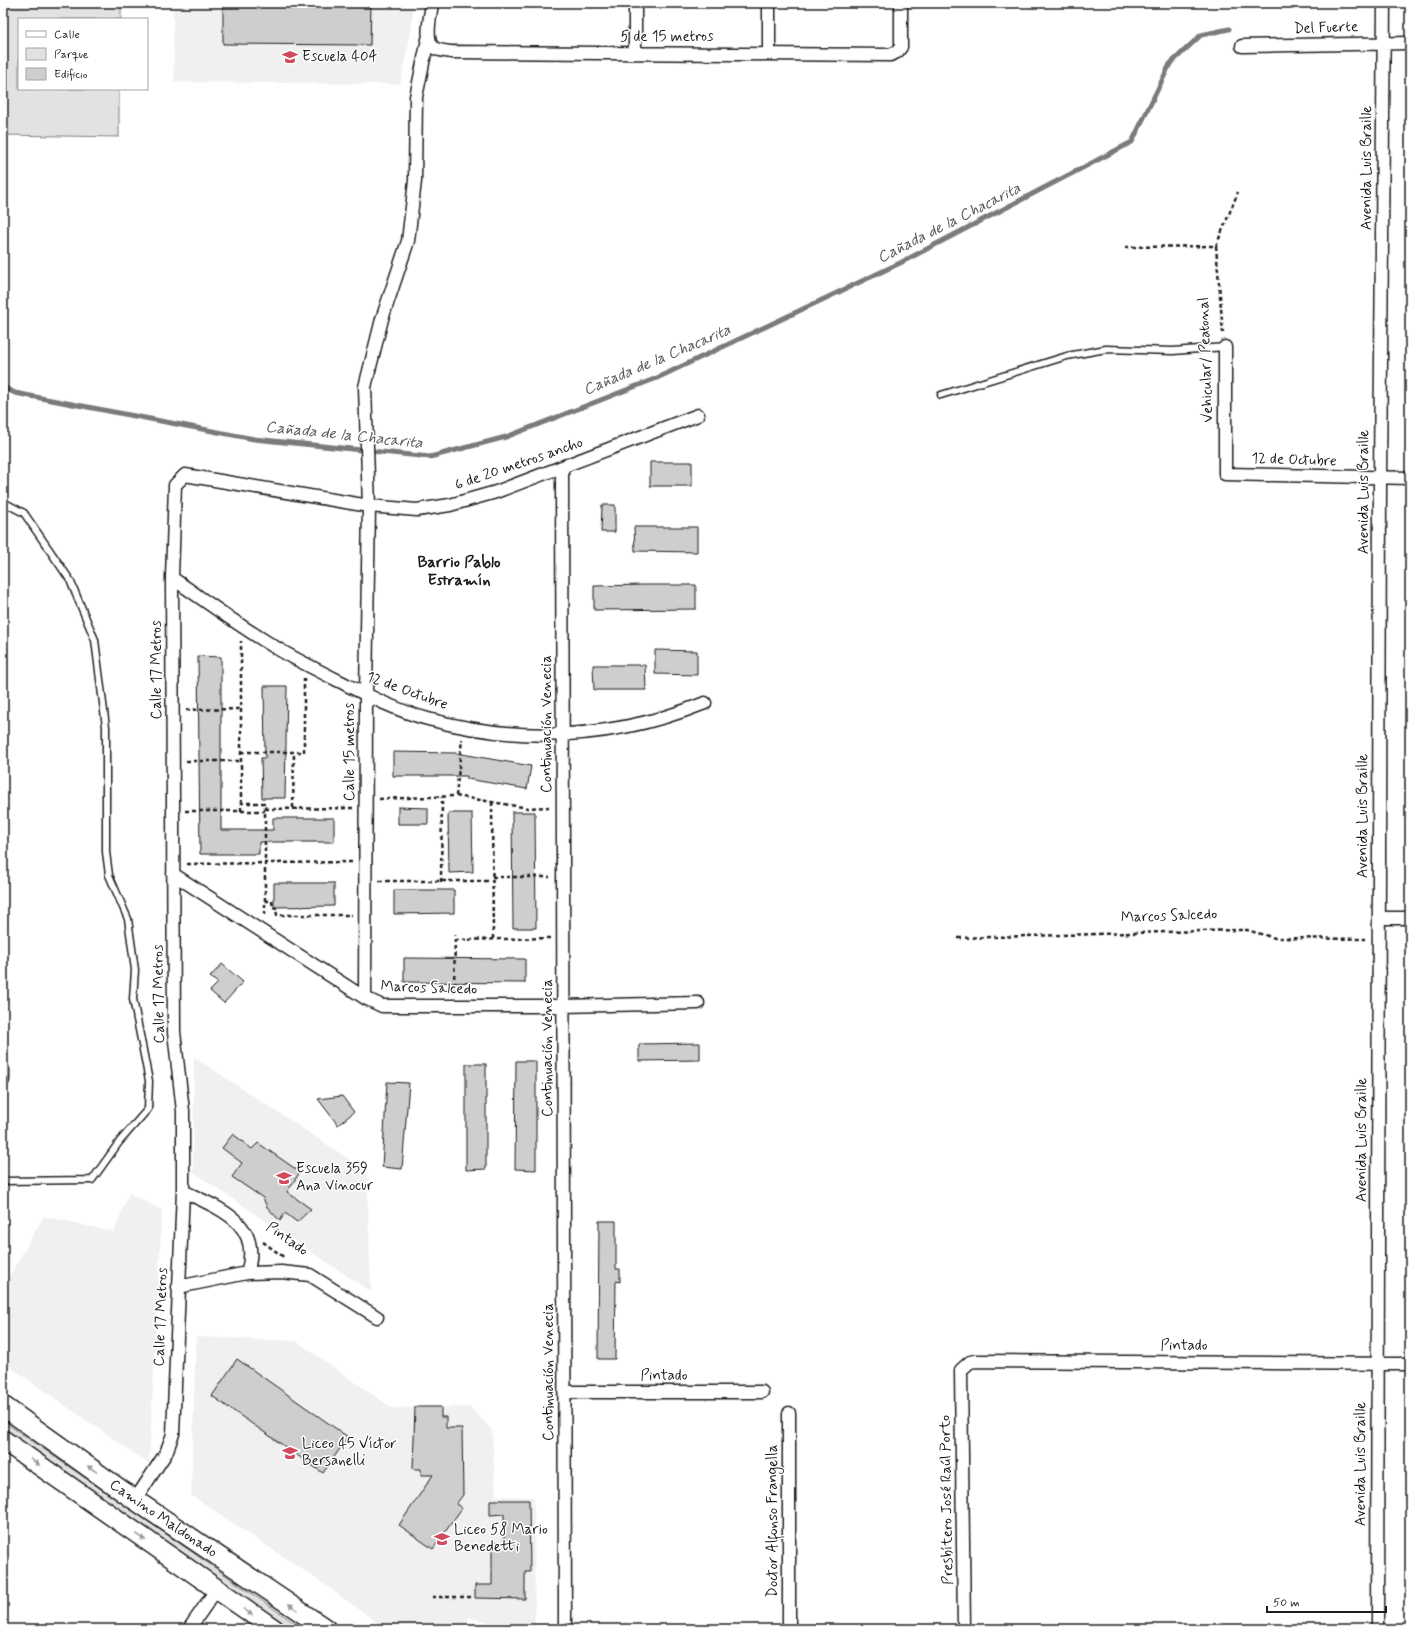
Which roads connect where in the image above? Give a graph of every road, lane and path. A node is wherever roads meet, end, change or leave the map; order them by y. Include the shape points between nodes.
1 (432, 3) edge
2 (635, 3) edge
3 (769, 3) edge
4 (901, 3) edge
5 (1384, 3) edge
6 (428, 39) junction
7 (1384, 42) junction
8 (1410, 43) edge
9 (1242, 46) dead end
10 (635, 53) junction
11 (769, 54) junction
12 (1238, 192) dead end
13 (1216, 246) junction
14 (1125, 247) dead end
15 (1225, 347) junction
16 (941, 395) dead end
17 (698, 415) dead end
18 (562, 467) junction
19 (1225, 474) joint
20 (1380, 478) junction
21 (1410, 478) edge
22 (180, 479) joint
23 (3, 502) edge
24 (369, 506) junction
25 (172, 578) junction
26 (241, 625) junction
27 (304, 663) junction
28 (366, 695) junction
29 (706, 703) dead end
30 (173, 710) junction
31 (241, 710) junction
32 (464, 727) junction
33 (564, 736) junction
34 (241, 752) junction
35 (294, 752) junction
36 (173, 761) junction
37 (242, 761) junction
38 (456, 796) junction
39 (442, 797) junction
40 (492, 802) junction
41 (240, 803) junction
42 (366, 803) junction
43 (564, 806) junction
44 (293, 808) junction
45 (265, 810) junction
46 (241, 811) junction
47 (173, 812) junction
48 (349, 862) dead end
49 (265, 863) junction
50 (173, 869) junction
51 (492, 877) junction
52 (563, 877) junction
53 (366, 881) junction
54 (492, 881) junction
55 (441, 882) junction
56 (265, 901) junction
57 (349, 915) dead end
58 (1379, 918) junction
59 (1410, 918) edge
60 (264, 932) junction
61 (455, 935) dead end
62 (564, 938) junction
63 (958, 938) dead end
64 (1379, 938) junction
65 (493, 939) junction
66 (455, 940) junction
67 (365, 998) junction
68 (698, 1004) dead end
69 (454, 1006) junction
70 (563, 1006) junction
71 (3, 1070) edge
72 (3, 1080) edge
73 (3, 1181) edge
74 (183, 1191) junction
75 (245, 1229) junction
76 (247, 1273) junction
77 (310, 1276) junction
78 (178, 1287) junction
79 (377, 1317) dead end
80 (1377, 1363) junction
81 (1410, 1364) edge
82 (961, 1370) joint
83 (565, 1392) junction
84 (762, 1392) dead end
85 (3, 1406) edge
86 (790, 1413) dead end
87 (3, 1440) edge
88 (135, 1500) junction
89 (216, 1590) junction
90 (432, 1597) dead end
91 (472, 1597) dead end
92 (189, 1629) edge
93 (274, 1629) edge
94 (326, 1629) edge
95 (565, 1629) edge
96 (789, 1629) edge
97 (964, 1629) edge
98 (1377, 1629) edge

1 - 6 street, Calle 15 metros
2 - 10 street
3 - 11 street
4 - 11 street, 5 de 15 metros via 901,47 890,55
5 - 7 street, Avenida Luis Braille
6 - 10 street, 5 de 15 metros via 432,47 451,52
6 - 24 street, Calle 15 metros via 416,97 415,181 408,241 382,319 365,386
7 - 8 street, Del Fuerte
7 - 9 street, Del Fuerte
7 - 20 street, Avenida Luis Braille
10 - 11 street, 5 de 15 metros
12 - 13 path, Vehicular/ Peatonal
13 - 14 path
13 - 15 path, Vehicular/ Peatonal
15 - 16 lane via 1173,352 1106,349 1067,356
15 - 19 street, Vehicular/ Peatonal
17 - 18 street, 6 de 20 metros ancho
18 - 24 street, 6 de 20 metros ancho via 496,492 450,505 417,510
18 - 33 street, Continuación Venecia
19 - 20 street, 12 de Octubre
20 - 21 street, 12 de Octubre
20 - 58 street, Avenida Luis Braille
22 - 24 street, 6 de 20 metros ancho via 185,475
22 - 25 street, Calle 17 Metros via 175,485
23 - 73 lane via 24,513 70,580 95,640 106,727 106,852 109,875 128,919 135,970 133,999 149,1081 148,1109 120,1141 92,1180
24 - 28 street, Calle 15 metros
25 - 26 street, 12 de Octubre
25 - 30 street, Calle 17 Metros
26 - 27 street, 12 de Octubre
26 - 31 path
27 - 28 street, 12 de Octubre
27 - 35 path via 304,752
28 - 32 street, 12 de Octubre via 427,719
28 - 42 street, Calle 15 metros
29 - 33 street, 12 de Octubre via 676,715 642,723
30 - 31 path
30 - 36 street, Calle 17 Metros
31 - 34 path
32 - 33 street, 12 de Octubre via 504,734
32 - 38 path
33 - 43 street, Continuación Venecia
34 - 35 path
34 - 37 path
35 - 44 path
36 - 37 path
36 - 47 street, Calle 17 Metros
37 - 41 path
38 - 39 path
38 - 40 path
39 - 42 path
39 - 55 path
40 - 43 path via 528,808
40 - 51 path
41 - 45 path via 265,803
41 - 46 path
42 - 44 path
42 - 53 street, Calle 15 metros
43 - 52 street, Continuación Venecia
44 - 45 path
45 - 46 path
45 - 49 path
46 - 47 path
47 - 50 street, Calle 17 Metros
48 - 49 path
49 - 50 path
49 - 56 path
50 - 60 street, Marcos Salcedo
50 - 74 street, Calle 17 Metros via 174,1032 183,1111
51 - 52 path
51 - 54 path
52 - 62 street, Continuación Venecia
53 - 55 path
53 - 67 street, Calle 15 metros
54 - 55 path
54 - 65 path
56 - 57 path via 272,901 277,915
56 - 60 path
58 - 59 street
58 - 64 street, Avenida Luis Braille
60 - 67 street, Marcos Salcedo
61 - 66 path
62 - 65 path
62 - 70 street, Continuación Venecia
63 - 64 path, Marcos Salcedo via 1236,930 1247,930 1275,938
64 - 80 street, Avenida Luis Braille
65 - 66 path
66 - 69 path
67 - 69 street, Marcos Salcedo via 382,1006
68 - 70 street, Marcos Salcedo
69 - 70 street, Marcos Salcedo
70 - 83 street, Continuación Venecia
71 - 72 street
74 - 75 street, Pintado via 222,1210
74 - 78 street, Calle 17 Metros
75 - 76 street, Pintado via 252,1254
75 - 77 path, Pintado
76 - 77 street, Pintado via 281,1272
76 - 78 street, Pintado
77 - 79 street, Pintado
78 - 88 street, Calle 17 Metros via 173,1434 166,1453
80 - 81 street, Pintado
80 - 82 street, Pintado via 975,1361
80 - 98 street, Avenida Luis Braille
82 - 97 street, Presbítero José Raúl Porto
83 - 84 street, Pintado
83 - 95 street, Continuación Venecia
88 -> 85 main road, Camino Maldonado
86 - 96 street, Doctor Alfonso Frangella
87 -> 89 main road, Camino Maldonado
94 -> 88 main road, Camino Maldonado
89 - 92 street
89 -> 93 main road, Camino Maldonado
90 - 91 path

